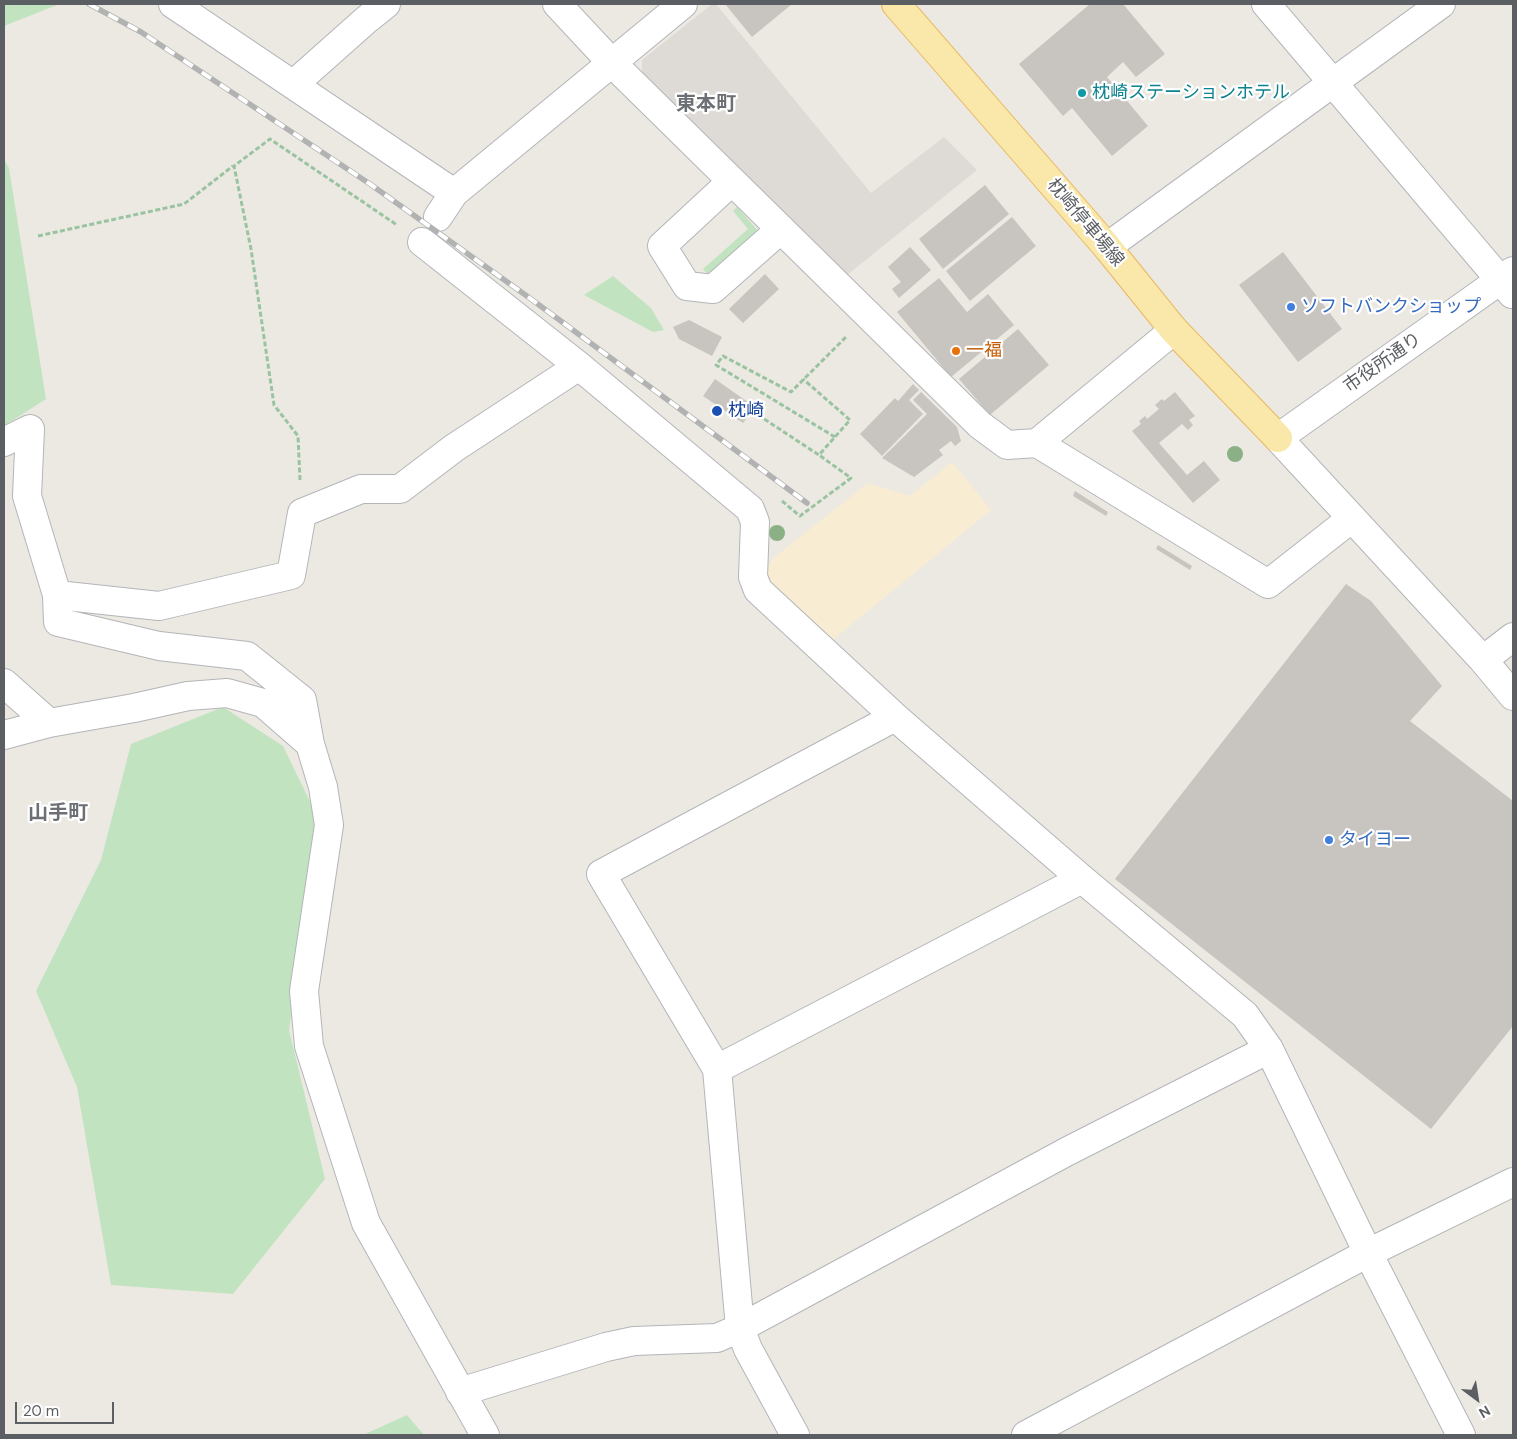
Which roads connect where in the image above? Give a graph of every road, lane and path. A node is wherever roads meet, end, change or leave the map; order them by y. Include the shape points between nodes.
1 (173, 4) edge
2 (557, 4) edge
3 (683, 4) edge
4 (896, 4) edge
5 (1266, 4) edge
6 (1441, 4) edge
7 (368, 9) edge
8 (612, 63) junction
9 (1333, 83) junction
10 (294, 84) junction
11 (234, 166) junction
12 (732, 181) junction
13 (454, 193) junction
14 (438, 217) dead end
15 (781, 230) junction
16 (38, 236) dead end
17 (422, 242) joint
18 (1106, 247) junction
19 (1509, 282) edge
20 (868, 315) junction
21 (1174, 330) junction
22 (579, 366) junction
23 (804, 379) junction
24 (758, 415) dead end
25 (835, 437) junction
26 (1278, 438) junction
27 (4, 442) edge
28 (1037, 443) junction
29 (819, 455) junction
30 (780, 500) dead end
31 (302, 513) junction
32 (1352, 518) junction
33 (57, 595) junction
34 (1513, 637) edge
35 (1484, 660) junction
36 (4, 683) edge
37 (1513, 696) edge
38 (895, 717) junction
39 (49, 723) junction
40 (4, 735) edge
41 (310, 744) junction
42 (1082, 879) junction
43 (1269, 1049) junction
44 (717, 1069) junction
45 (1513, 1182) edge
46 (1368, 1253) junction
47 (740, 1328) junction
48 (460, 1392) junction
49 (484, 1435) edge
50 (795, 1435) edge
51 (1026, 1435) edge
52 (1461, 1435) edge

1 - 10 street
2 - 8 street
3 - 8 street
4 - 18 main road, 枕崎停車場線
5 - 9 street
6 - 9 street
7 - 10 street
8 - 12 street
8 - 13 street
9 - 18 street
9 - 19 street
10 - 13 street
11 - 16 path via 184,204
11 - 17 path via 270,139
11 - 31 path via 251,249 274,404 298,436
12 - 15 street
12 - 15 street via 662,246 688,286 713,289
13 - 14 street
15 - 20 street
17 - 22 street
18 - 21 main road, 枕崎停車場線
19 - 26 street, 市役所通り
20 - 23 path
20 - 28 street via 980,425 1007,445
21 - 26 main road, 枕崎停車場線
21 - 28 street
22 - 31 street via 454,448 400,489 361,489
22 - 38 street via 750,508 755,522 753,577 758,590
23 - 25 path via 850,420
23 - 25 path via 791,392 723,356 716,365
24 - 29 path
25 - 29 path
26 - 32 street
27 - 33 street via 30,429 27,496
28 - 32 street via 1268,584
29 - 30 path via 851,478 800,516
31 - 33 street via 292,575 159,606
32 - 35 street
33 - 41 street via 58,622 159,646 247,656 302,700
34 - 35 street
35 - 37 street
36 - 39 street
38 - 42 street
38 - 44 street via 600,874
39 - 40 street
39 - 41 street via 188,696 227,693 263,703
41 - 48 street via 323,787 329,826 304,991 308,1046 366,1223
42 - 43 street via 1246,1016
42 - 44 street
43 - 46 street
43 - 47 street via 1068,1151
44 - 47 street
45 - 46 street
46 - 51 street
46 - 52 street
47 - 48 street via 717,1338 634,1341 615,1345
47 - 50 street
48 - 49 street

